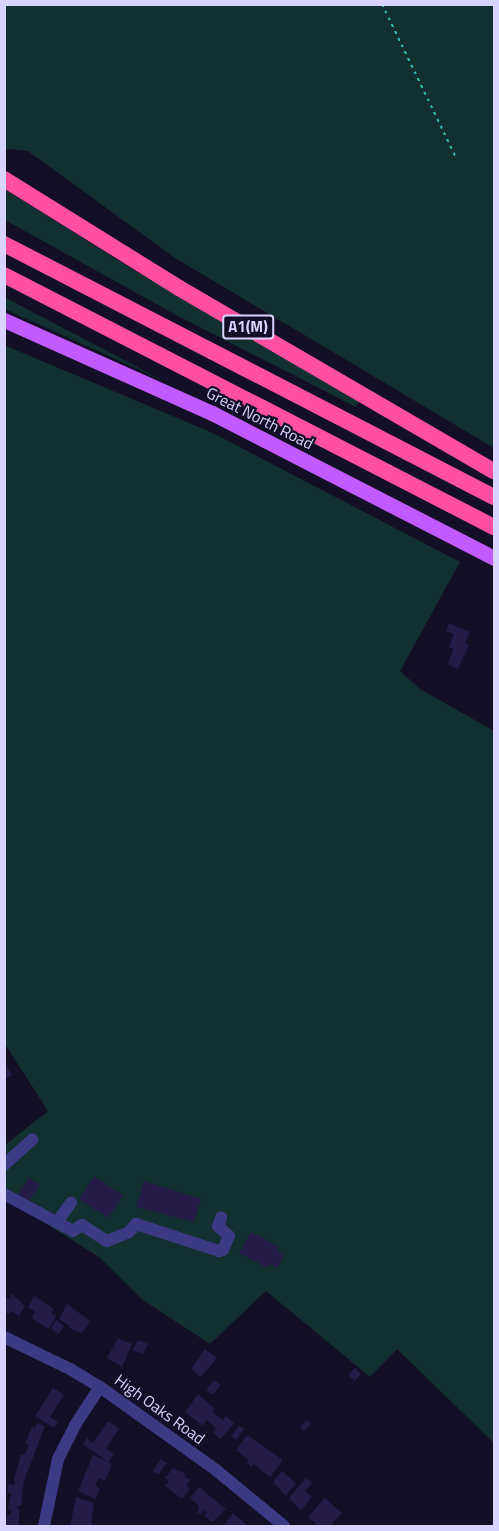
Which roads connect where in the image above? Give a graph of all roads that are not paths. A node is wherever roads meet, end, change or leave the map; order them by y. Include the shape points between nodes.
1 (4, 179) edge
2 (4, 244) edge
3 (4, 275) edge
4 (4, 320) edge
5 (495, 471) edge
6 (495, 497) edge
7 (495, 527) edge
8 (495, 558) edge
9 (32, 1140) dead end
10 (4, 1166) edge
11 (4, 1194) edge
12 (70, 1203) dead end
13 (221, 1218) dead end
14 (57, 1222) junction
15 (4, 1337) edge
16 (100, 1387) junction
17 (44, 1527) edge
18 (284, 1527) edge

1 - 5 highway, A1(M) via 179,288
2 - 6 highway, A1(M)
3 - 7 highway
4 - 8 main road, Great North Road via 212,413
9 - 10 street
11 - 14 street
12 - 14 street
13 - 14 street via 218,1226 229,1236 219,1251 136,1224 129,1232 108,1241 82,1225 73,1231
15 - 16 street, High Oaks Road
16 - 17 street via 58,1459
16 - 18 street, High Oaks Road via 216,1470

